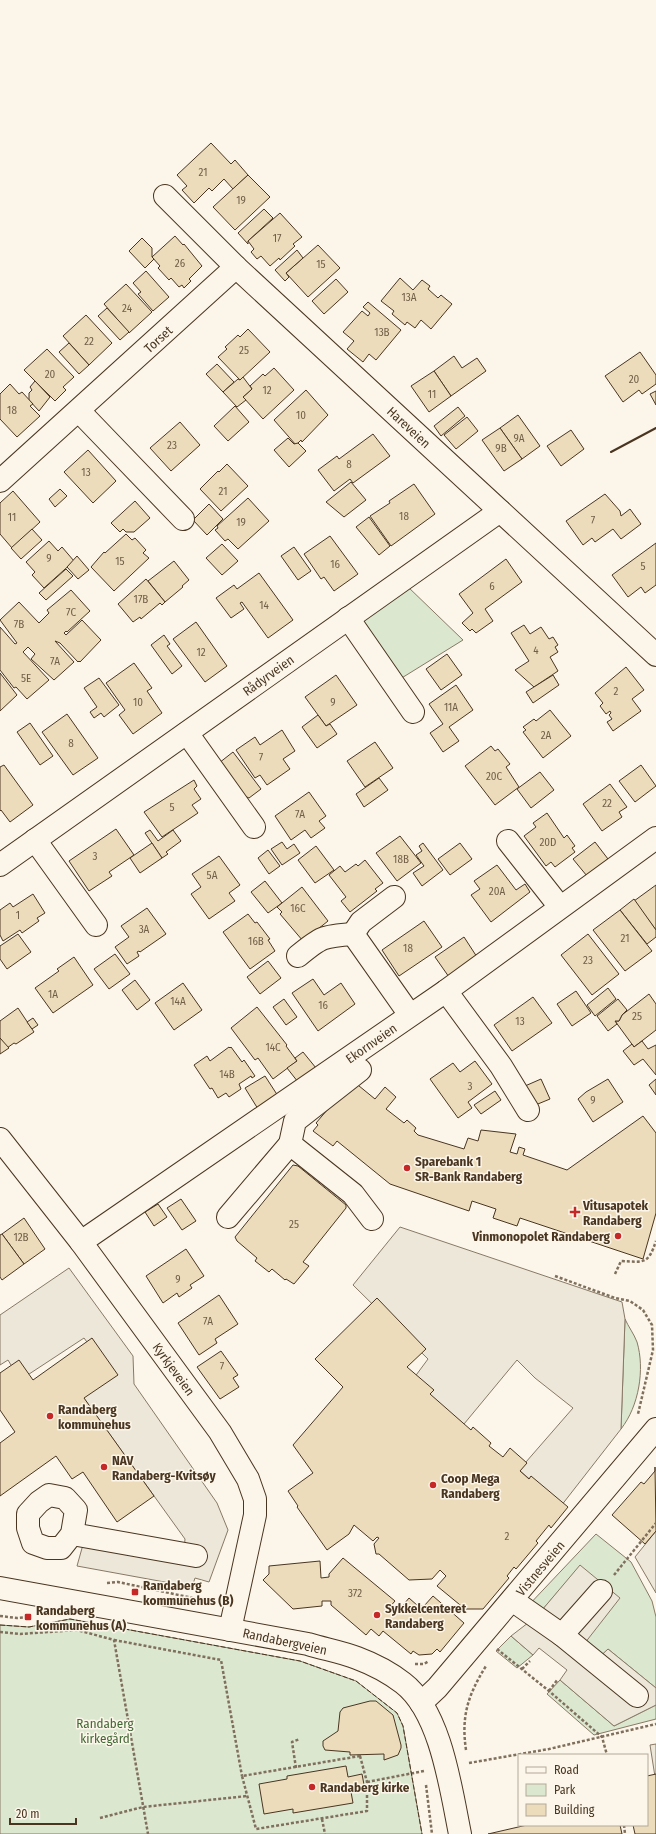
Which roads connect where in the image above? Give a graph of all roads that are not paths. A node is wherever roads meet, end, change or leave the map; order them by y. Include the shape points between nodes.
1 (165, 196) dead end
2 (236, 267) junction
3 (79, 411) junction
4 (0, 482) edge
5 (500, 511) junction
6 (183, 520) dead end
7 (348, 618) junction
8 (656, 655) edge
9 (413, 712) dead end
10 (187, 733) junction
11 (254, 827) dead end
12 (656, 838) edge
13 (35, 840) junction
14 (508, 841) dead end
15 (0, 865) edge
16 (394, 897) dead end
17 (560, 907) junction
18 (96, 925) dead end
19 (353, 934) junction
20 (298, 956) dead end
21 (446, 990) junction
22 (410, 1016) junction
23 (360, 1070) dead end
24 (528, 1110) dead end
25 (0, 1140) edge
26 (290, 1144) junction
27 (228, 1217) dead end
28 (372, 1219) dead end
29 (81, 1242) junction
30 (656, 1429) edge
31 (72, 1534) dead end
32 (196, 1556) dead end
33 (0, 1588) edge
34 (601, 1590) dead end
35 (512, 1600) junction
36 (230, 1630) junction
37 (562, 1636) junction
38 (637, 1696) dead end
39 (421, 1703) junction
40 (460, 1834) edge

1 - 2 street, Hareveien
2 - 3 street, Torset
2 - 5 street, Hareveien
3 - 4 street, Torset
3 - 6 street
5 - 7 street, Rådyrveien
5 - 8 street, Hareveien
7 - 9 street
7 - 10 street, Rådyrveien
10 - 11 street
10 - 13 street, Rådyrveien
12 - 17 street, Ekornveien
13 - 15 street, Rådyrveien
13 - 18 street
14 - 17 street
16 - 19 street via 361,922
17 - 21 street, Ekornveien
19 - 20 street via 322,938
19 - 22 street
21 - 22 street, Ekornveien
21 - 24 street via 501,1066
22 - 29 street, Ekornveien
23 - 26 street via 295,1121
25 - 29 street, Kyrkjeveien
26 - 27 street
26 - 28 street via 353,1194
29 - 36 street, Kyrkjeveien via 220,1432 248,1479 254,1499 255,1515
30 - 35 street, Vistnesveien
31 - 32 street
33 - 36 street, Randabergveien
34 - 37 street
35 - 37 street
35 - 39 street, Vistnesveien via 437,1688
36 - 39 street, Randabergveien via 308,1644 357,1658 404,1684
37 - 38 street
39 - 40 street, Randabergveien via 436,1733

